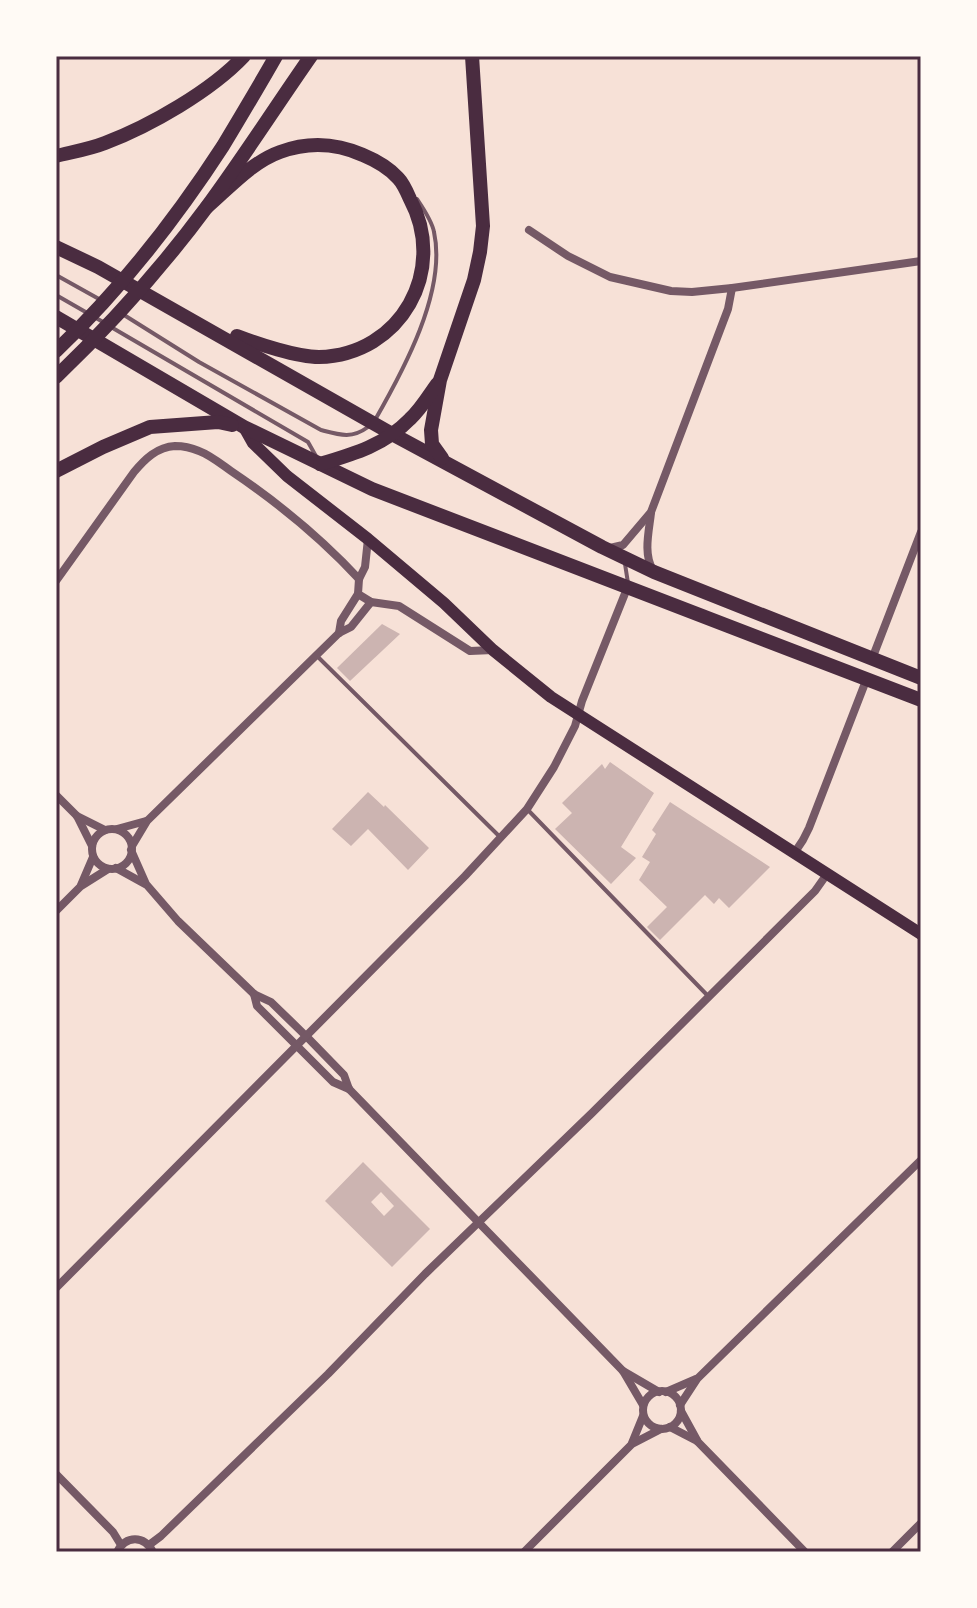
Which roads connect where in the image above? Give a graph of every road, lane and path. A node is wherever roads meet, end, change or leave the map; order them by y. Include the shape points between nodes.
1 (244, 56) edge
2 (276, 56) edge
3 (311, 56) edge
4 (472, 56) edge
5 (56, 156) edge
6 (400, 179) junction
7 (207, 207) junction
8 (529, 230) dead end
9 (56, 247) edge
10 (921, 261) edge
11 (56, 275) edge
12 (732, 288) junction
13 (56, 295) edge
14 (105, 303) dead end
15 (119, 311) dead end
16 (56, 317) edge
17 (199, 322) junction
18 (56, 351) edge
19 (56, 377) edge
20 (440, 380) junction
21 (373, 423) junction
22 (244, 427) junction
23 (394, 435) junction
24 (444, 462) junction
25 (320, 464) junction
26 (56, 471) edge
27 (651, 512) junction
28 (921, 532) edge
29 (368, 539) junction
30 (602, 547) junction
31 (620, 555) junction
32 (654, 572) junction
33 (359, 579) junction
34 (56, 581) edge
35 (628, 586) junction
36 (358, 594) junction
37 (371, 602) junction
38 (339, 633) junction
39 (493, 650) junction
40 (316, 655) junction
41 (872, 659) junction
42 (867, 678) junction
43 (921, 678) edge
44 (921, 700) edge
45 (578, 714) junction
46 (56, 795) edge
47 (527, 809) junction
48 (77, 816) junction
49 (147, 821) junction
50 (116, 829) junction
51 (105, 830) junction
52 (501, 839) junction
53 (92, 846) junction
54 (132, 848) junction
55 (795, 852) junction
56 (93, 857) junction
57 (112, 869) junction
58 (827, 874) junction
59 (146, 884) junction
60 (81, 886) junction
61 (56, 911) edge
62 (921, 934) edge
63 (254, 994) junction
64 (709, 997) junction
65 (307, 1037) junction
66 (297, 1046) junction
67 (349, 1089) junction
68 (921, 1160) edge
69 (479, 1223) junction
70 (56, 1288) edge
71 (623, 1371) junction
72 (697, 1379) junction
73 (662, 1392) junction
74 (643, 1405) junction
75 (680, 1408) junction
76 (643, 1416) junction
77 (666, 1428) junction
78 (698, 1442) junction
79 (632, 1444) junction
80 (56, 1474) edge
81 (921, 1523) edge
82 (119, 1548) edge
83 (151, 1548) edge
84 (524, 1552) edge
85 (805, 1552) edge
86 (892, 1552) edge

1 - 5 highway via 171,112 104,144
2 - 18 highway via 158,238
3 - 7 highway
4 - 20 highway via 483,226 474,280
6 - 7 highway via 347,148 296,147 260,163
6 - 17 highway via 417,213 423,264 409,307 380,337 362,348 316,357 262,346
6 - 21 lane via 434,230 436,257 432,290 410,356
7 - 19 highway via 124,308
8 - 12 street via 610,277 671,291
9 - 17 highway
10 - 12 street
11 - 14 lane
12 - 27 street
13 - 25 lane via 308,442
15 - 21 lane via 321,430 353,435
16 - 22 highway
17 - 21 highway
20 - 23 highway
20 - 24 highway via 431,430 432,444
21 - 23 highway
22 - 25 highway
22 - 26 highway via 218,422 150,427
22 - 29 main road via 287,476
23 - 24 highway
23 - 25 highway
24 - 30 highway
25 - 35 highway via 377,491
27 - 30 street via 623,545
27 - 32 street via 647,555
28 - 41 street
29 - 33 street
29 - 39 main road
30 - 31 highway
31 - 32 highway
31 - 35 lane
32 - 41 highway
33 - 34 street via 287,512 202,451 172,446 145,458
33 - 36 street
35 - 42 highway
35 - 45 street
36 - 37 street
36 - 38 street
37 - 38 street via 351,627
37 - 39 street via 399,606 470,651
38 - 40 street
39 - 45 main road
40 - 49 street
40 - 52 lane
41 - 43 highway
42 - 44 highway
42 - 55 street
45 - 47 street
45 - 55 main road
46 - 48 street
47 - 52 street
47 - 64 lane
48 - 51 street
48 - 53 street
49 - 50 street
49 - 54 street
50 - 51 street
50 - 54 street via 128,836
51 - 53 street
52 - 65 street
53 - 56 street
54 - 57 street via 126,864
54 - 59 street
55 - 58 main road
56 - 57 street via 99,866
56 - 60 street
57 - 59 street
57 - 60 street
58 - 62 main road
58 - 64 street
59 - 63 street
60 - 61 street
63 - 65 street via 271,1002
63 - 66 street via 257,1006
64 - 69 street
65 - 66 street
65 - 67 street via 344,1075
66 - 67 street via 333,1082
66 - 70 street
67 - 69 street
68 - 72 street
69 - 71 street
69 - 83 street
71 - 73 street
71 - 74 street
72 - 73 street
72 - 75 street
73 - 74 street
73 - 75 street via 672,1394
74 - 76 street
75 - 77 street via 676,1423
75 - 78 street
76 - 77 street via 651,1426
76 - 79 street
77 - 78 street
77 - 79 street
78 - 85 street
79 - 84 street
80 - 82 street via 113,1532
81 - 86 street
82 - 83 street via 130,1539 145,1541

